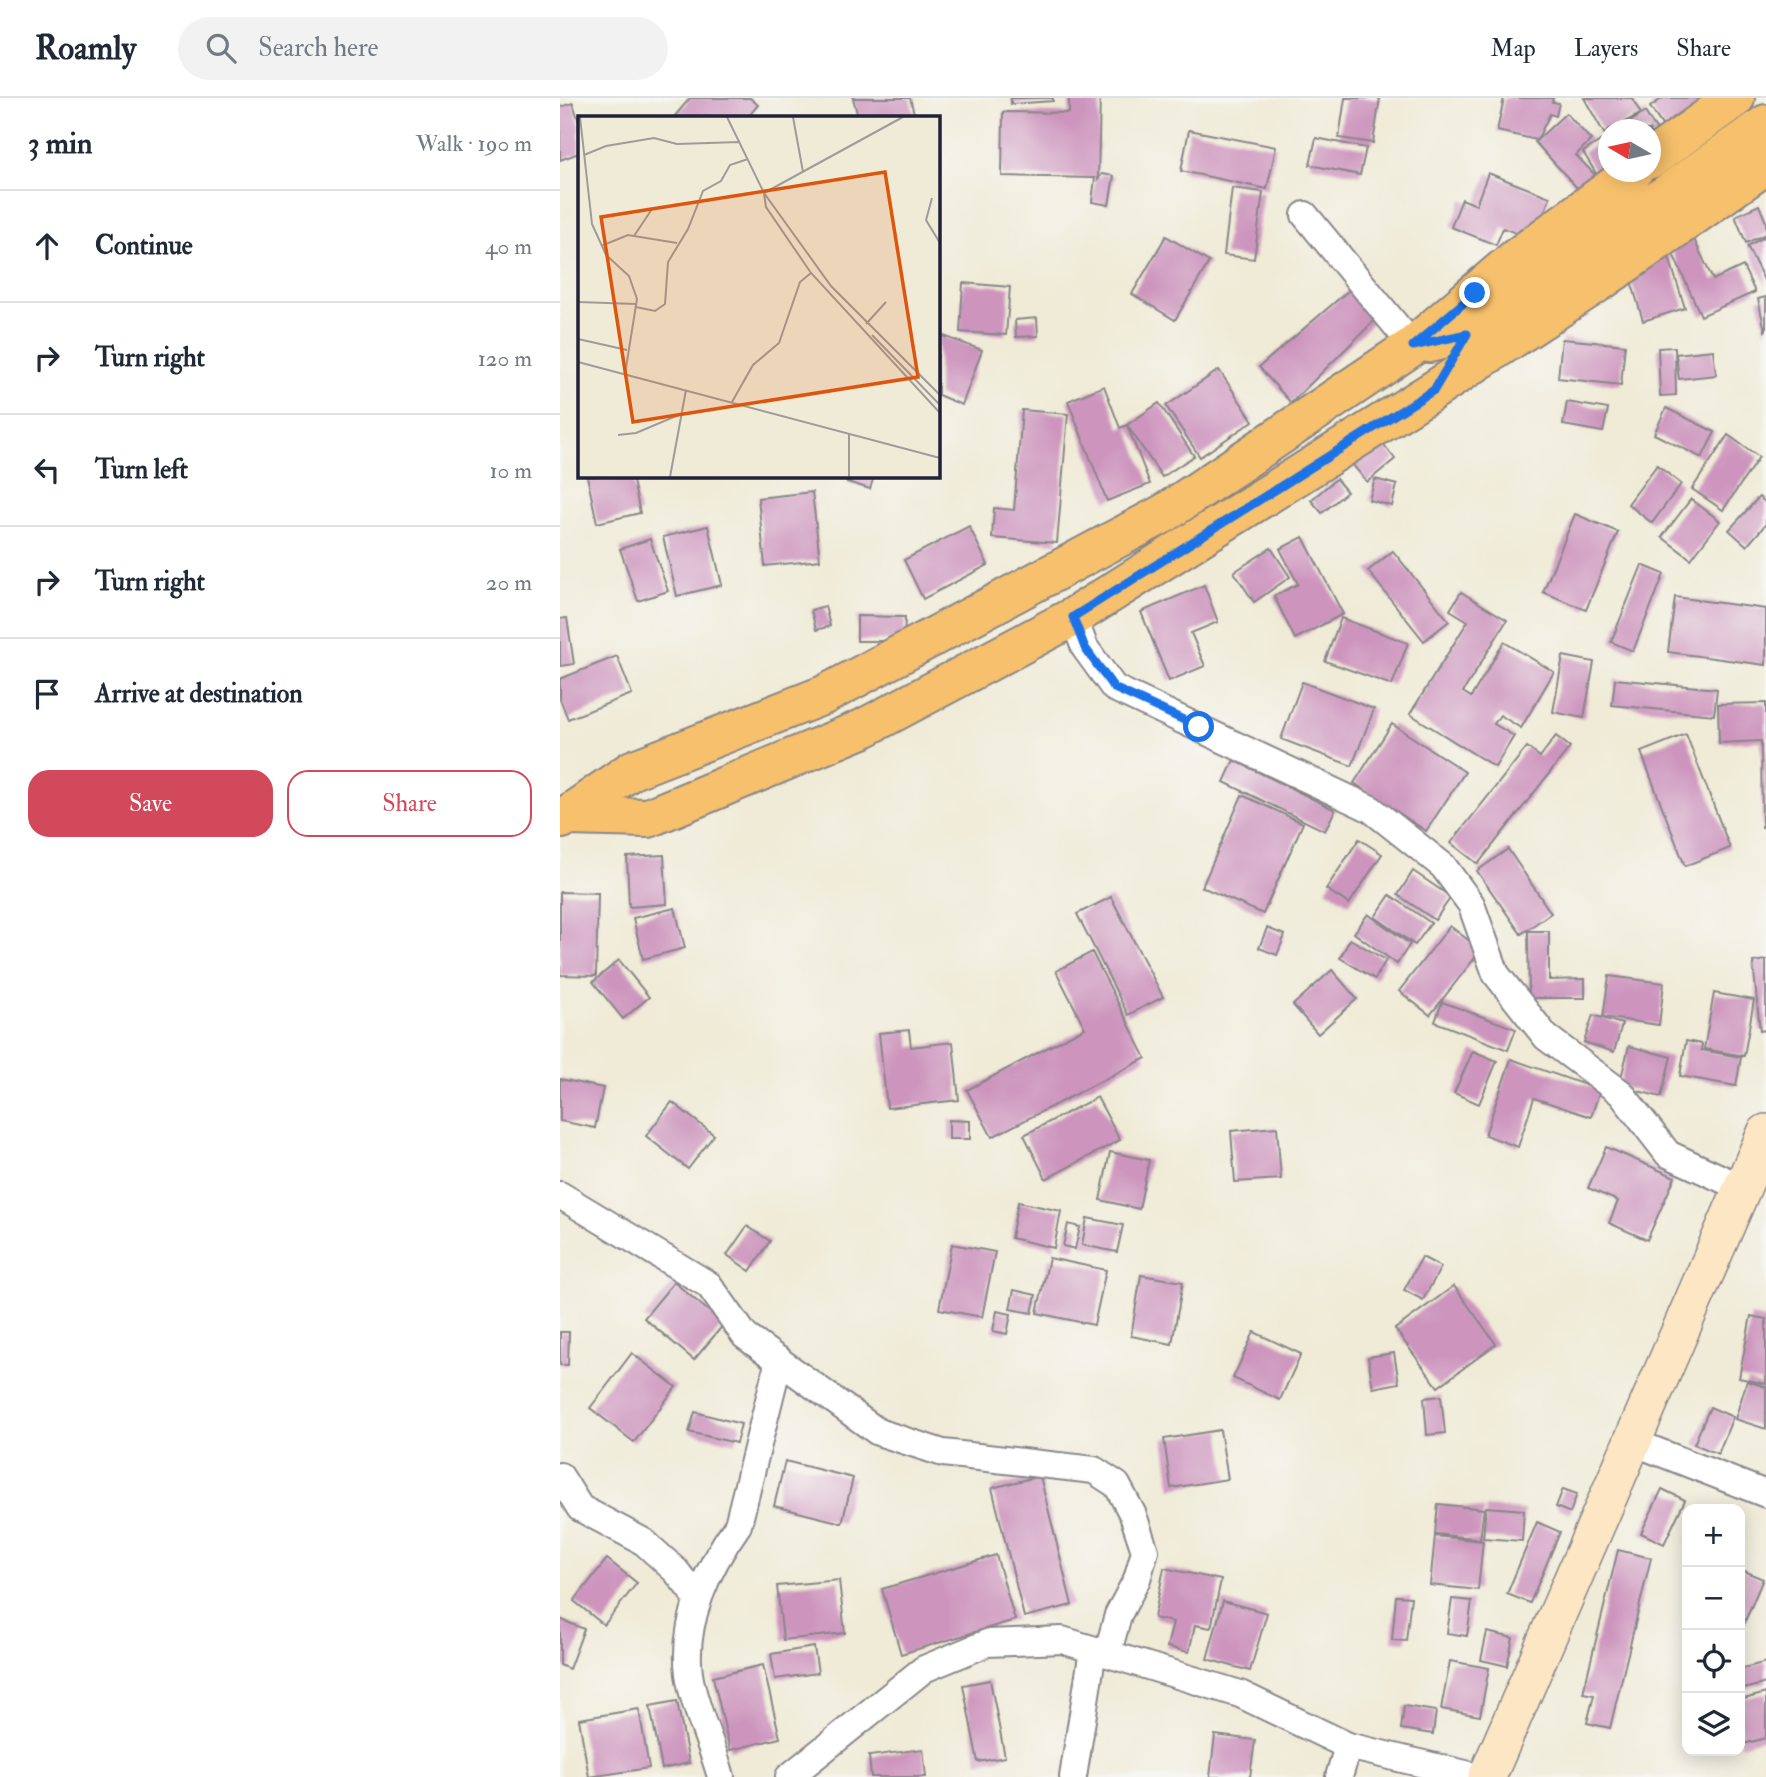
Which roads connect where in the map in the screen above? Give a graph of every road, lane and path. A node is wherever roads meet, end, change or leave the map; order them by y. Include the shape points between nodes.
1 (1735, 98) edge
2 (1766, 124) edge
3 (1661, 151) edge
4 (1766, 165) edge
5 (1619, 182) edge
6 (1305, 215) dead end
7 (1467, 334) junction
8 (1413, 346) junction
9 (1434, 390) junction
10 (1073, 617) junction
11 (563, 809) edge
12 (1766, 1133) edge
13 (1742, 1188) junction
14 (560, 1195) edge
15 (779, 1360) junction
16 (1633, 1442) junction
17 (560, 1476) edge
18 (1765, 1498) edge
19 (698, 1599) junction
20 (1101, 1651) junction
21 (1348, 1746) junction
22 (721, 1777) edge
23 (789, 1777) edge
24 (1073, 1777) edge
25 (1339, 1777) edge
26 (1478, 1777) edge
27 (1486, 1777) edge

1 - 3 main road
2 - 7 main road
4 - 9 main road
5 - 8 main road via 1516,258
6 - 8 street
7 - 8 main road
7 - 9 main road
8 - 11 main road via 1165,513 824,695 632,770
9 - 10 main road
10 - 11 main road via 862,729 648,818
10 - 13 street via 1085,648 1114,688 1371,809 1443,866 1471,904 1496,974 1546,1037 1621,1093 1668,1154
12 - 13 main road
13 - 16 main road
14 - 15 street via 709,1285 745,1336
15 - 19 street via 738,1525
15 - 20 street via 878,1432 943,1453 1094,1470 1116,1485 1145,1550 1137,1579
16 - 18 street
16 - 27 main road
17 - 19 street via 580,1508 644,1542
19 - 22 street via 688,1638 690,1676
20 - 21 street via 1240,1694
20 - 23 street via 1062,1640 987,1643 962,1653 925,1669
20 - 24 street
21 - 25 street
21 - 26 street

